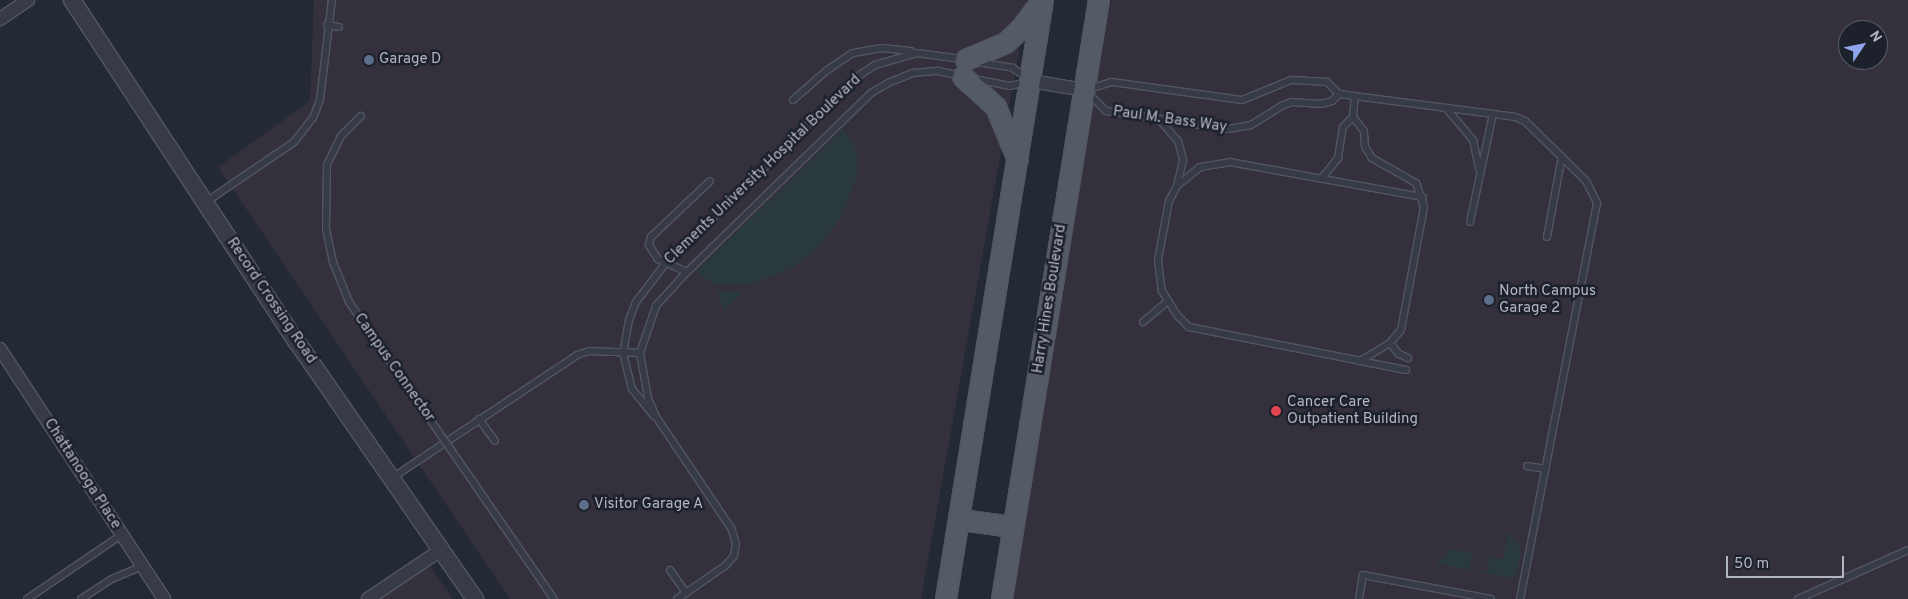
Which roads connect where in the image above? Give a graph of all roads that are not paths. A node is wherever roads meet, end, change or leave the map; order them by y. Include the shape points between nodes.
1 (28, 0) edge
2 (72, 0) edge
3 (332, 0) edge
4 (1042, 0) edge
5 (1099, 0) edge
6 (0, 19) edge
7 (327, 25) junction
8 (339, 27) dead end
9 (917, 52) junction
10 (964, 68) junction
11 (1031, 81) junction
12 (1085, 90) junction
13 (1338, 94) junction
14 (1356, 96) junction
15 (793, 100) dead end
16 (1446, 108) junction
17 (1493, 114) junction
18 (361, 116) dead end
19 (1354, 117) junction
20 (1158, 118) junction
21 (1562, 156) junction
22 (1018, 162) junction
23 (1479, 168) junction
24 (1322, 178) junction
25 (710, 181) dead end
26 (1177, 186) junction
27 (1423, 197) junction
28 (205, 203) junction
29 (1470, 222) dead end
30 (1547, 237) dead end
31 (665, 264) junction
32 (687, 272) junction
33 (1167, 302) junction
34 (1143, 322) dead end
35 (1390, 343) junction
36 (0, 349) edge
37 (640, 353) junction
38 (623, 354) junction
39 (1408, 358) dead end
40 (1360, 361) junction
41 (1406, 370) dead end
42 (656, 417) junction
43 (478, 419) junction
44 (495, 441) dead end
45 (1527, 466) dead end
46 (1546, 469) junction
47 (392, 479) junction
48 (961, 520) junction
49 (1013, 527) junction
50 (122, 535) junction
51 (441, 550) junction
52 (1908, 550) edge
53 (142, 566) junction
54 (670, 570) dead end
55 (686, 593) junction
56 (27, 599) edge
57 (81, 599) edge
58 (164, 599) edge
59 (368, 599) edge
60 (475, 599) edge
61 (554, 599) edge
62 (677, 599) edge
63 (946, 599) edge
64 (1002, 599) edge
65 (1359, 599) edge
66 (1491, 599) edge
67 (1520, 599) edge
68 (1798, 599) edge

1 - 6 street
2 - 28 street, Record Crossing Road
3 - 7 lane
4 - 10 main road via 1021,29 1006,43
4 - 11 main road
5 - 12 main road, Harry Hines Boulevard
7 - 8 lane
7 - 28 lane via 320,100 304,132
9 - 10 lane, Clements University Hospital Boulevard
9 - 15 lane via 882,48 853,53
9 - 31 lane, Clements University Hospital Boulevard via 875,65 860,75
10 - 11 lane, Clements University Hospital Boulevard via 1010,86
10 - 11 lane, Clements University Hospital Boulevard via 1013,68
10 - 22 main road via 996,107
10 - 32 lane, Clements University Hospital Boulevard via 927,71 880,87
11 - 12 street
11 - 22 main road
12 - 13 lane, Paul M. Bass Way via 1112,82 1242,100 1272,86 1307,78 1327,82
12 - 20 lane, Paul M. Bass Way via 1106,111
12 - 49 main road, Harry Hines Boulevard
13 - 14 lane, Paul M. Bass Way
13 - 20 lane, Paul M. Bass Way via 1332,101 1321,104 1292,102 1239,129
14 - 16 lane, Paul M. Bass Way
14 - 19 lane
16 - 17 lane, Paul M. Bass Way
16 - 23 lane via 1473,140
17 - 21 lane, Paul M. Bass Way via 1524,121
17 - 23 lane via 1486,155
18 - 61 lane, Campus Connector, bridge via 341,136 327,165 326,229 332,262 349,302
19 - 24 lane via 1343,127 1338,158
19 - 27 lane via 1364,131 1365,147 1372,158 1412,179
20 - 26 lane via 1171,130 1181,150
21 - 30 lane
21 - 46 lane, Paul M. Bass Way via 1586,181 1597,203
22 - 48 main road
23 - 29 lane
24 - 26 lane via 1216,162 1200,167
24 - 27 lane
25 - 31 lane via 651,237 651,250
26 - 33 lane via 1169,201 1158,260 1158,277
27 - 35 lane via 1401,330
28 - 47 street, Record Crossing Road
31 - 32 lane
31 - 38 lane, Clements University Hospital Boulevard via 636,302
32 - 37 lane, Clements University Hospital Boulevard via 656,306
33 - 34 lane
33 - 40 lane via 1189,327
35 - 39 lane via 1399,354
35 - 40 lane
36 - 50 street, Chattanooga Place
37 - 38 lane
37 - 42 lane
38 - 42 lane via 632,389
38 - 43 lane via 589,351 577,355
40 - 41 lane
42 - 55 lane via 731,528 736,544 734,556 725,566
43 - 44 lane
43 - 47 lane
45 - 46 lane
46 - 67 lane
47 - 51 street, Record Crossing Road
48 - 49 main road
48 - 63 main road
49 - 64 main road, Harry Hines Boulevard
50 - 53 street, Chattanooga Place
50 - 56 lane
51 - 59 street
51 - 60 street, Record Crossing Road
52 - 68 lane
53 - 57 lane via 112,579
53 - 58 street, Chattanooga Place
54 - 55 lane
55 - 62 lane
65 - 66 lane via 1364,575

